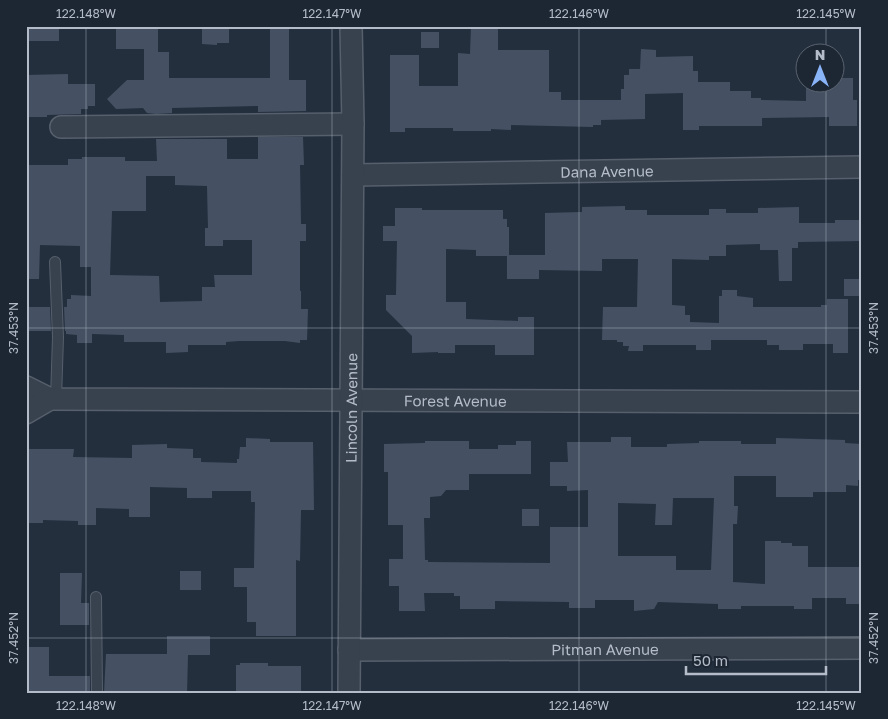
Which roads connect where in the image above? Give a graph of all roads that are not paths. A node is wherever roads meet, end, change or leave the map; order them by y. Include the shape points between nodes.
1 (351, 26) edge
2 (353, 124) junction
3 (61, 127) dead end
4 (862, 167) edge
5 (352, 175) junction
6 (55, 262) dead end
7 (26, 387) edge
8 (53, 399) junction
9 (351, 400) junction
10 (862, 402) edge
11 (26, 413) edge
12 (96, 597) dead end
13 (862, 648) edge
14 (349, 650) junction
15 (97, 693) edge
16 (349, 693) edge

1 - 2 street, Lincoln Avenue
2 - 3 street
2 - 5 street, Lincoln Avenue
4 - 5 street, Dana Avenue
5 - 9 street, Lincoln Avenue
6 - 8 lane via 58,337
7 - 8 street, Forest Avenue
8 - 9 street, Forest Avenue
8 - 11 street
9 - 10 street, Forest Avenue
9 - 14 street, Lincoln Avenue
12 - 15 lane
13 - 14 street, Pitman Avenue
14 - 16 street, Lincoln Avenue

